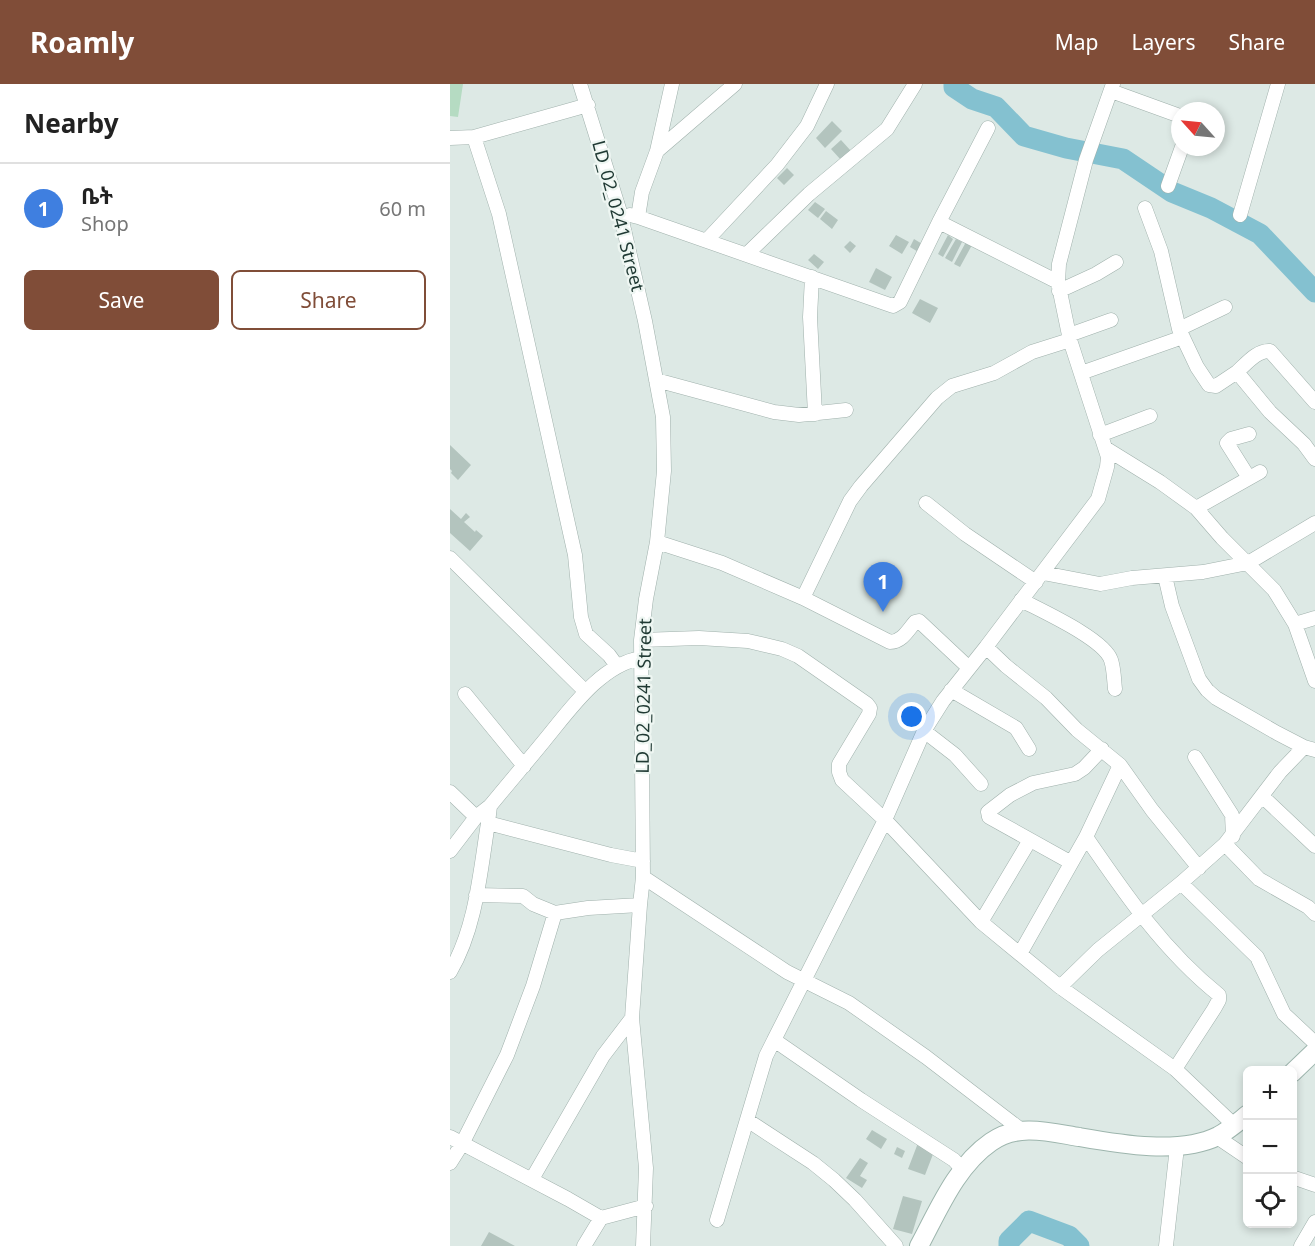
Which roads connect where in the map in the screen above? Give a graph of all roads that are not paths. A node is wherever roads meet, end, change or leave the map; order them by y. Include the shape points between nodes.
1 (580, 84) edge
2 (672, 84) edge
3 (735, 84) edge
4 (827, 84) edge
5 (915, 84) edge
6 (1278, 84) edge
7 (1112, 87) edge
8 (588, 105) junction
9 (1171, 112) edge
10 (988, 128) dead end
11 (474, 137) junction
12 (450, 138) edge
13 (657, 151) junction
14 (1179, 156) edge
15 (1168, 186) dead end
16 (1145, 208) dead end
17 (620, 212) junction
18 (1240, 215) dead end
19 (638, 217) junction
20 (939, 222) junction
21 (707, 240) junction
22 (747, 254) junction
23 (1116, 262) dead end
24 (813, 277) junction
25 (1059, 287) junction
26 (1225, 308) dead end
27 (1111, 320) dead end
28 (1181, 333) junction
29 (1070, 338) junction
30 (1237, 372) junction
31 (1080, 373) junction
32 (656, 380) junction
33 (1315, 402) edge
34 (846, 410) dead end
35 (814, 414) junction
36 (1150, 416) dead end
37 (1249, 434) dead end
38 (1102, 442) junction
39 (1315, 459) edge
40 (926, 503) dead end
41 (1196, 508) junction
42 (1315, 523) edge
43 (657, 542) junction
44 (450, 558) edge
45 (1248, 563) junction
46 (1165, 576) junction
47 (1039, 577) junction
48 (803, 598) junction
49 (1021, 600) junction
50 (1315, 618) edge
51 (1295, 624) junction
52 (642, 640) junction
53 (986, 647) junction
54 (641, 658) junction
55 (617, 666) junction
56 (968, 667) junction
57 (1315, 681) edge
58 (1115, 688) dead end
59 (951, 690) junction
60 (585, 691) junction
61 (465, 694) dead end
62 (924, 731) junction
63 (1029, 749) dead end
64 (1102, 749) junction
65 (1310, 749) edge
66 (1195, 757) dead end
67 (1120, 765) junction
68 (524, 766) junction
69 (981, 784) dead end
70 (450, 792) edge
71 (1262, 796) junction
72 (482, 820) junction
73 (885, 820) junction
74 (1086, 837) junction
75 (1030, 840) junction
76 (1229, 840) junction
77 (1315, 846) edge
78 (450, 851) edge
79 (643, 861) junction
80 (1070, 862) junction
81 (1199, 868) junction
82 (644, 877) junction
83 (1181, 883) junction
84 (476, 895) junction
85 (639, 905) junction
86 (555, 913) junction
87 (1315, 914) edge
88 (1140, 915) junction
89 (981, 922) junction
90 (1021, 952) junction
91 (450, 972) edge
92 (805, 980) junction
93 (1060, 987) junction
94 (632, 1018) junction
95 (774, 1040) junction
96 (1315, 1043) edge
97 (1315, 1051) edge
98 (1175, 1069) junction
99 (1297, 1069) edge
100 (747, 1120) junction
101 (1241, 1120) edge
102 (1020, 1129) junction
103 (1217, 1137) junction
104 (456, 1140) edge
105 (1178, 1147) junction
106 (1243, 1155) edge
107 (450, 1163) edge
108 (963, 1170) junction
109 (1297, 1178) edge
110 (532, 1179) junction
111 (1315, 1185) edge
112 (646, 1206) junction
113 (601, 1218) junction
114 (717, 1220) dead end
115 (1315, 1222) edge
116 (584, 1246) edge
117 (643, 1246) edge
118 (896, 1246) edge
119 (919, 1246) edge
120 (1166, 1246) edge
121 (1301, 1246) edge

1 - 8 street, LD_02_0241 Street
2 - 13 street
3 - 13 street
4 - 21 street via 801,134
5 - 22 street via 886,129 809,194
6 - 18 street
7 - 9 street
7 - 25 street via 1088,155 1059,264
8 - 11 street
8 - 17 street, LD_02_0241 Street
10 - 20 street
11 - 12 street
11 - 55 street via 502,225 575,555 581,616 586,634
13 - 19 street via 642,192
14 - 15 street
16 - 28 street via 1161,251
17 - 19 street
17 - 32 street, LD_02_0241 Street
19 - 21 street
20 - 24 street via 897,305 883,304
20 - 25 street
21 - 22 street
22 - 24 street
23 - 25 street
24 - 35 street via 810,317
25 - 29 street
26 - 28 street
27 - 29 street
28 - 30 street via 1209,385 1216,386
28 - 31 street
29 - 31 street
29 - 48 street via 993,373 952,386 937,398 850,501
30 - 33 street via 1250,359 1270,351
30 - 39 street
31 - 38 street
32 - 35 street via 774,412
32 - 43 street, LD_02_0241 Street via 663,417 664,471
34 - 35 street
36 - 38 street
37 - 41 street via 1227,443 1255,475
38 - 41 street
38 - 47 street via 1107,466 1098,499
40 - 47 street via 965,534
41 - 45 street
42 - 45 street
43 - 48 street via 722,563
43 - 52 street, LD_02_0241 Street
44 - 60 street
45 - 46 street
45 - 51 street via 1274,590
46 - 47 street via 1100,584
46 - 65 street via 1172,606 1199,679 1207,690 1277,734
47 - 49 street
48 - 56 street via 890,642 901,639 919,621
49 - 53 street
49 - 58 street via 1105,649 1111,660
50 - 51 street
51 - 57 street
52 - 54 street, LD_02_0241 Street
52 - 73 street via 748,641 782,649 867,704 868,714 839,764 839,772 842,780
53 - 56 street
53 - 64 street
54 - 55 street
54 - 79 street, LD_02_0241 Street
55 - 60 street
56 - 59 street
59 - 62 street
59 - 63 street via 1016,728
60 - 68 street
61 - 68 street
62 - 69 street via 955,755
62 - 73 street
64 - 67 street
64 - 75 street via 1075,774 1033,783 990,809 989,817
65 - 71 street via 1280,772
66 - 76 street via 1232,815
67 - 74 street
67 - 81 street
68 - 72 street
70 - 72 street
71 - 76 street
71 - 77 street
72 - 78 street
72 - 79 street
72 - 84 street
73 - 89 street
73 - 92 street
74 - 80 street
74 - 88 street
75 - 80 street
75 - 89 street
76 - 81 street
76 - 87 street via 1259,879
79 - 82 street, LD_02_0241 Street
80 - 90 street
81 - 83 street
82 - 85 street, LD_02_0241 Street
82 - 92 street
83 - 88 street
83 - 96 street via 1257,957 1284,1014
84 - 86 street via 523,896
84 - 91 street via 464,944
85 - 86 street
85 - 94 street, LD_02_0241 Street
86 - 104 street via 511,1044
88 - 93 street
88 - 98 street via 1166,946 1219,995
89 - 90 street
90 - 93 street
92 - 95 street
92 - 102 street via 849,1003
93 - 98 street
94 - 110 street via 603,1056
94 - 112 street, LD_02_0241 Street
95 - 100 street
95 - 108 street via 954,1160
97 - 99 main road
98 - 101 street
100 - 114 street
100 - 118 street via 820,1168
101 - 103 main road
102 - 105 main road via 1138,1146
102 - 108 main road via 990,1142
103 - 105 main road
103 - 106 street
104 - 107 street
104 - 110 street
105 - 120 street
108 - 119 main road
109 - 111 street
110 - 113 street
112 - 113 street
112 - 117 street, LD_02_0241 Street
113 - 116 street
115 - 121 street

